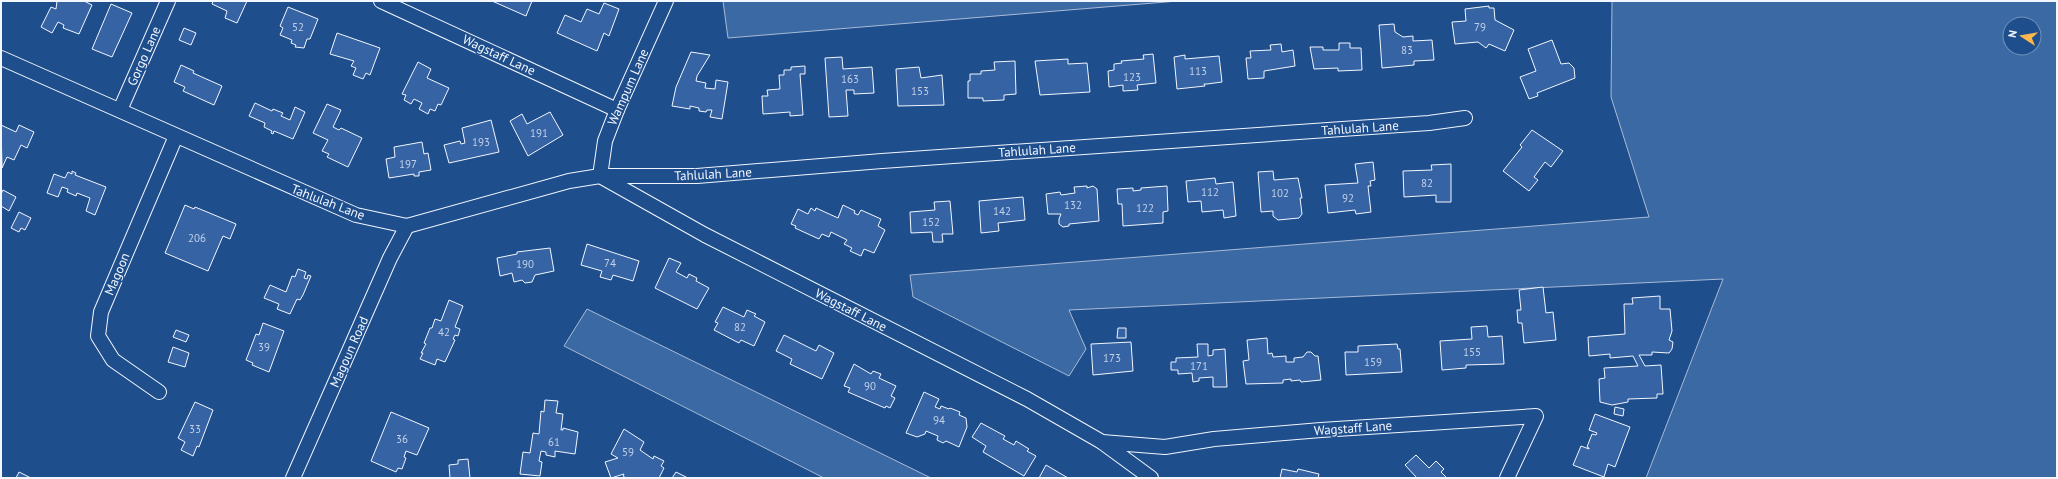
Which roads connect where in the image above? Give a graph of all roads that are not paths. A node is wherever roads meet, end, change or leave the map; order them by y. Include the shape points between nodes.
1 (168, 1) edge
2 (381, 1) edge
3 (666, 1) edge
4 (1, 58) edge
5 (120, 110) junction
6 (617, 110) junction
7 (1465, 118) dead end
8 (176, 136) junction
9 (600, 176) junction
10 (407, 226) junction
11 (159, 392) dead end
12 (1102, 442) junction
13 (293, 478) edge
14 (1151, 478) edge
15 (1507, 478) edge

1 - 5 street, Gorgo Lane
2 - 6 street, Wagstaff Lane
3 - 6 street, Wampum Lane
4 - 5 street, Tahlulah Lane
5 - 8 street, Tahlulah Lane
6 - 9 street, Wampum Lane via 605,141
7 - 9 street, Tahlulah Lane via 1429,123 890,160 697,176
8 - 10 street, Tahlulah Lane via 356,215
8 - 11 street, Magoon via 101,312 98,336 113,360
9 - 10 street, Tahlulah Lane via 569,181
9 - 12 street, Wagstaff Lane via 705,235 1027,399
10 - 13 street, Magoun Road via 390,258
12 - 14 street, Wagstaff Lane
12 - 15 street, Wagstaff Lane via 1165,447 1214,439 1321,430 1536,416

